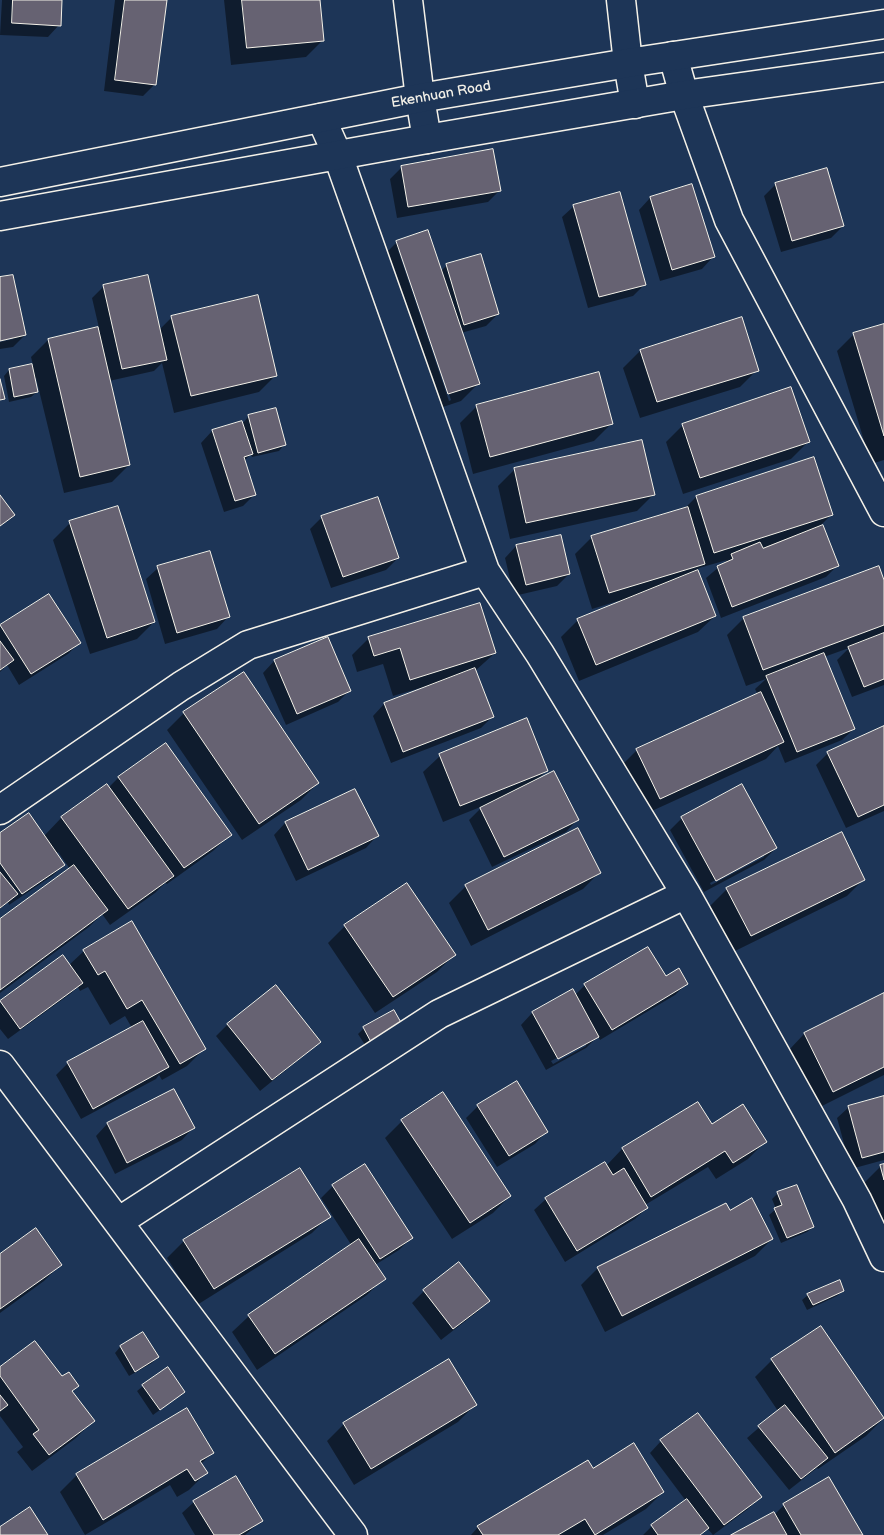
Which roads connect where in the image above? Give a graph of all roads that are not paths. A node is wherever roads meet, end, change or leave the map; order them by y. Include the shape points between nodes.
1 (408, 0) edge
2 (621, 0) edge
3 (884, 24) edge
4 (673, 56) junction
5 (628, 63) junction
6 (884, 67) edge
7 (684, 96) junction
8 (420, 98) junction
9 (635, 104) junction
10 (321, 118) junction
11 (427, 139) junction
12 (338, 156) junction
13 (0, 182) edge
14 (0, 216) edge
15 (884, 512) edge
16 (486, 571) junction
17 (0, 810) edge
18 (686, 894) junction
19 (0, 1065) edge
20 (118, 1222) junction
21 (884, 1257) edge
22 (353, 1535) edge

1 - 8 street
2 - 5 street
3 - 4 street, Ekenhuan Road
4 - 5 street, Ekenhuan Road
4 - 7 street
5 - 8 street, Ekenhuan Road
5 - 9 street
6 - 7 street
7 - 9 street
7 - 15 street via 729,220
8 - 10 street, Ekenhuan Road
8 - 11 street
9 - 11 street
10 - 12 street
10 - 13 street, Ekenhuan Road
11 - 12 street
12 - 14 street
12 - 16 street
16 - 17 street via 248,645 181,686
16 - 18 street
18 - 20 street via 439,1014
18 - 21 street via 857,1200
19 - 20 street
20 - 22 street

